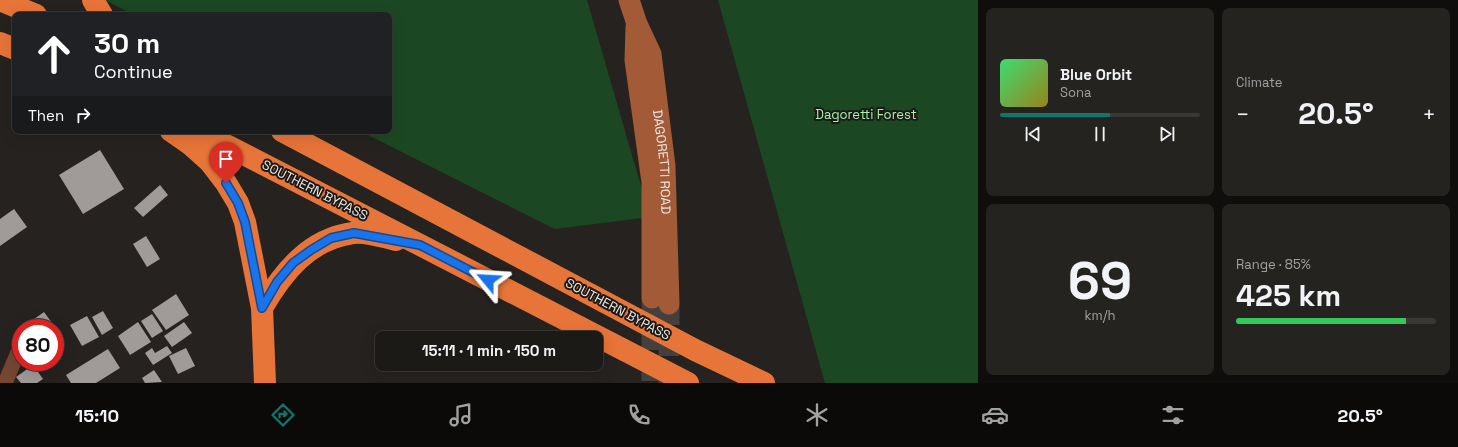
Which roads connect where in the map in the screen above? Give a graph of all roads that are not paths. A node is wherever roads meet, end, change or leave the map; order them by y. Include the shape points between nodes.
1 (0, 0) edge
2 (93, 0) edge
3 (629, 0) edge
4 (29, 12) edge
5 (100, 12) edge
6 (0, 43) edge
7 (12, 48) edge
8 (175, 134) edge
9 (202, 134) edge
10 (288, 134) edge
11 (420, 245) junction
12 (660, 301) tunnel mouth
13 (262, 308) junction
14 (12, 366) edge
15 (5, 383) edge
16 (265, 383) edge
17 (688, 383) edge
18 (764, 383) edge

1 - 4 highway
2 - 5 highway
3 - 12 main road, DAGORETTI ROAD via 636,24 651,54 665,166
6 - 7 highway
8 - 13 highway via 210,162 238,203 245,222
9 - 11 highway, SOUTHERN BYPASS
10 - 18 highway, SOUTHERN BYPASS
11 - 13 highway via 354,233 331,238 293,263 277,282
11 - 17 highway, SOUTHERN BYPASS
13 - 16 highway
14 - 15 street

